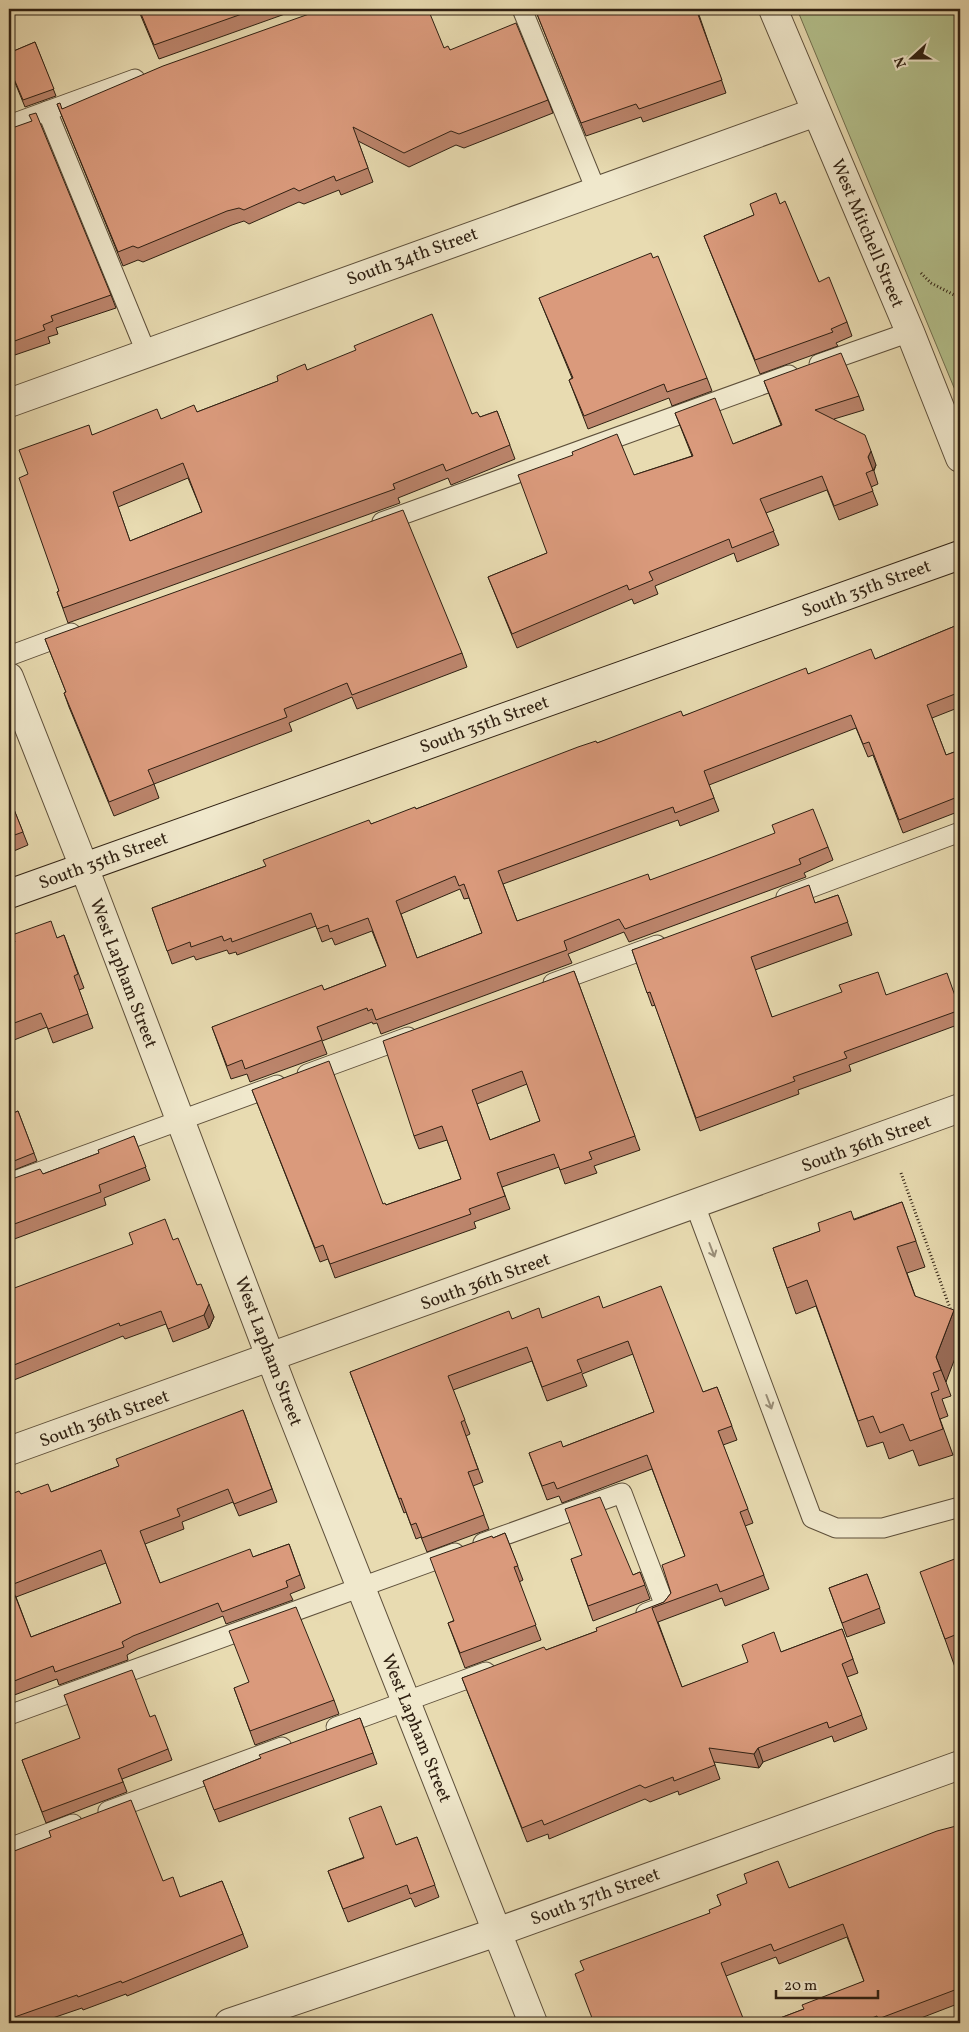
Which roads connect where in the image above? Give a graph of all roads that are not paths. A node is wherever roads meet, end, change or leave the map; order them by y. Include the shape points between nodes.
1 (522, 9) edge
2 (773, 9) edge
3 (148, 75) edge
4 (47, 111) junction
5 (816, 112) junction
6 (9, 125) edge
7 (596, 190) junction
8 (910, 332) junction
9 (146, 352) junction
10 (9, 403) edge
11 (960, 458) edge
12 (364, 528) edge
13 (960, 555) edge
14 (84, 629) edge
15 (9, 656) edge
16 (9, 678) edge
17 (960, 832) edge
18 (84, 867) junction
19 (9, 894) edge
20 (774, 901) edge
21 (671, 939) edge
22 (540, 988) edge
23 (429, 1029) edge
24 (960, 1108) edge
25 (180, 1121) junction
26 (9, 1183) edge
27 (695, 1205) junction
28 (271, 1358) junction
29 (9, 1451) edge
30 (960, 1507) edge
31 (361, 1587) junction
32 (628, 1620) edge
33 (500, 1667) edge
34 (407, 1701) junction
35 (9, 1715) edge
36 (322, 1732) edge
37 (295, 1742) edge
38 (960, 1765) edge
39 (9, 1848) edge
40 (497, 1932) junction
41 (230, 2023) edge
42 (533, 2023) edge

1 - 7 lane
2 - 5 street, West Mitchell Street
3 - 4 lane
4 - 6 lane
4 - 9 lane
5 - 7 street, South 34th Street
5 - 8 street, West Mitchell Street
7 - 9 street, South 34th Street
8 - 11 street, West Mitchell Street
8 - 12 lane
9 - 10 street, South 34th Street
13 - 18 street, South 35th Street
14 - 15 lane
16 - 18 street, West Lapham Street
17 - 20 lane
18 - 19 street, South 35th Street
18 - 25 street, West Lapham Street
21 - 22 lane
23 - 25 lane
24 - 27 street, South 36th Street
25 - 26 lane
25 - 28 street, West Lapham Street
27 - 28 street, South 36th Street
27 -> 30 lane via 812,1518 836,1528 883,1528
28 - 29 street, South 36th Street
28 - 31 street, West Lapham Street
31 - 32 lane via 622,1493 665,1606
31 - 34 street, West Lapham Street
31 - 35 lane
33 - 34 lane
34 - 36 lane
34 - 40 street, West Lapham Street
37 - 39 lane
38 - 40 street, South 37th Street
40 - 41 street, South 37th Street
40 - 42 street, West Lapham Street

